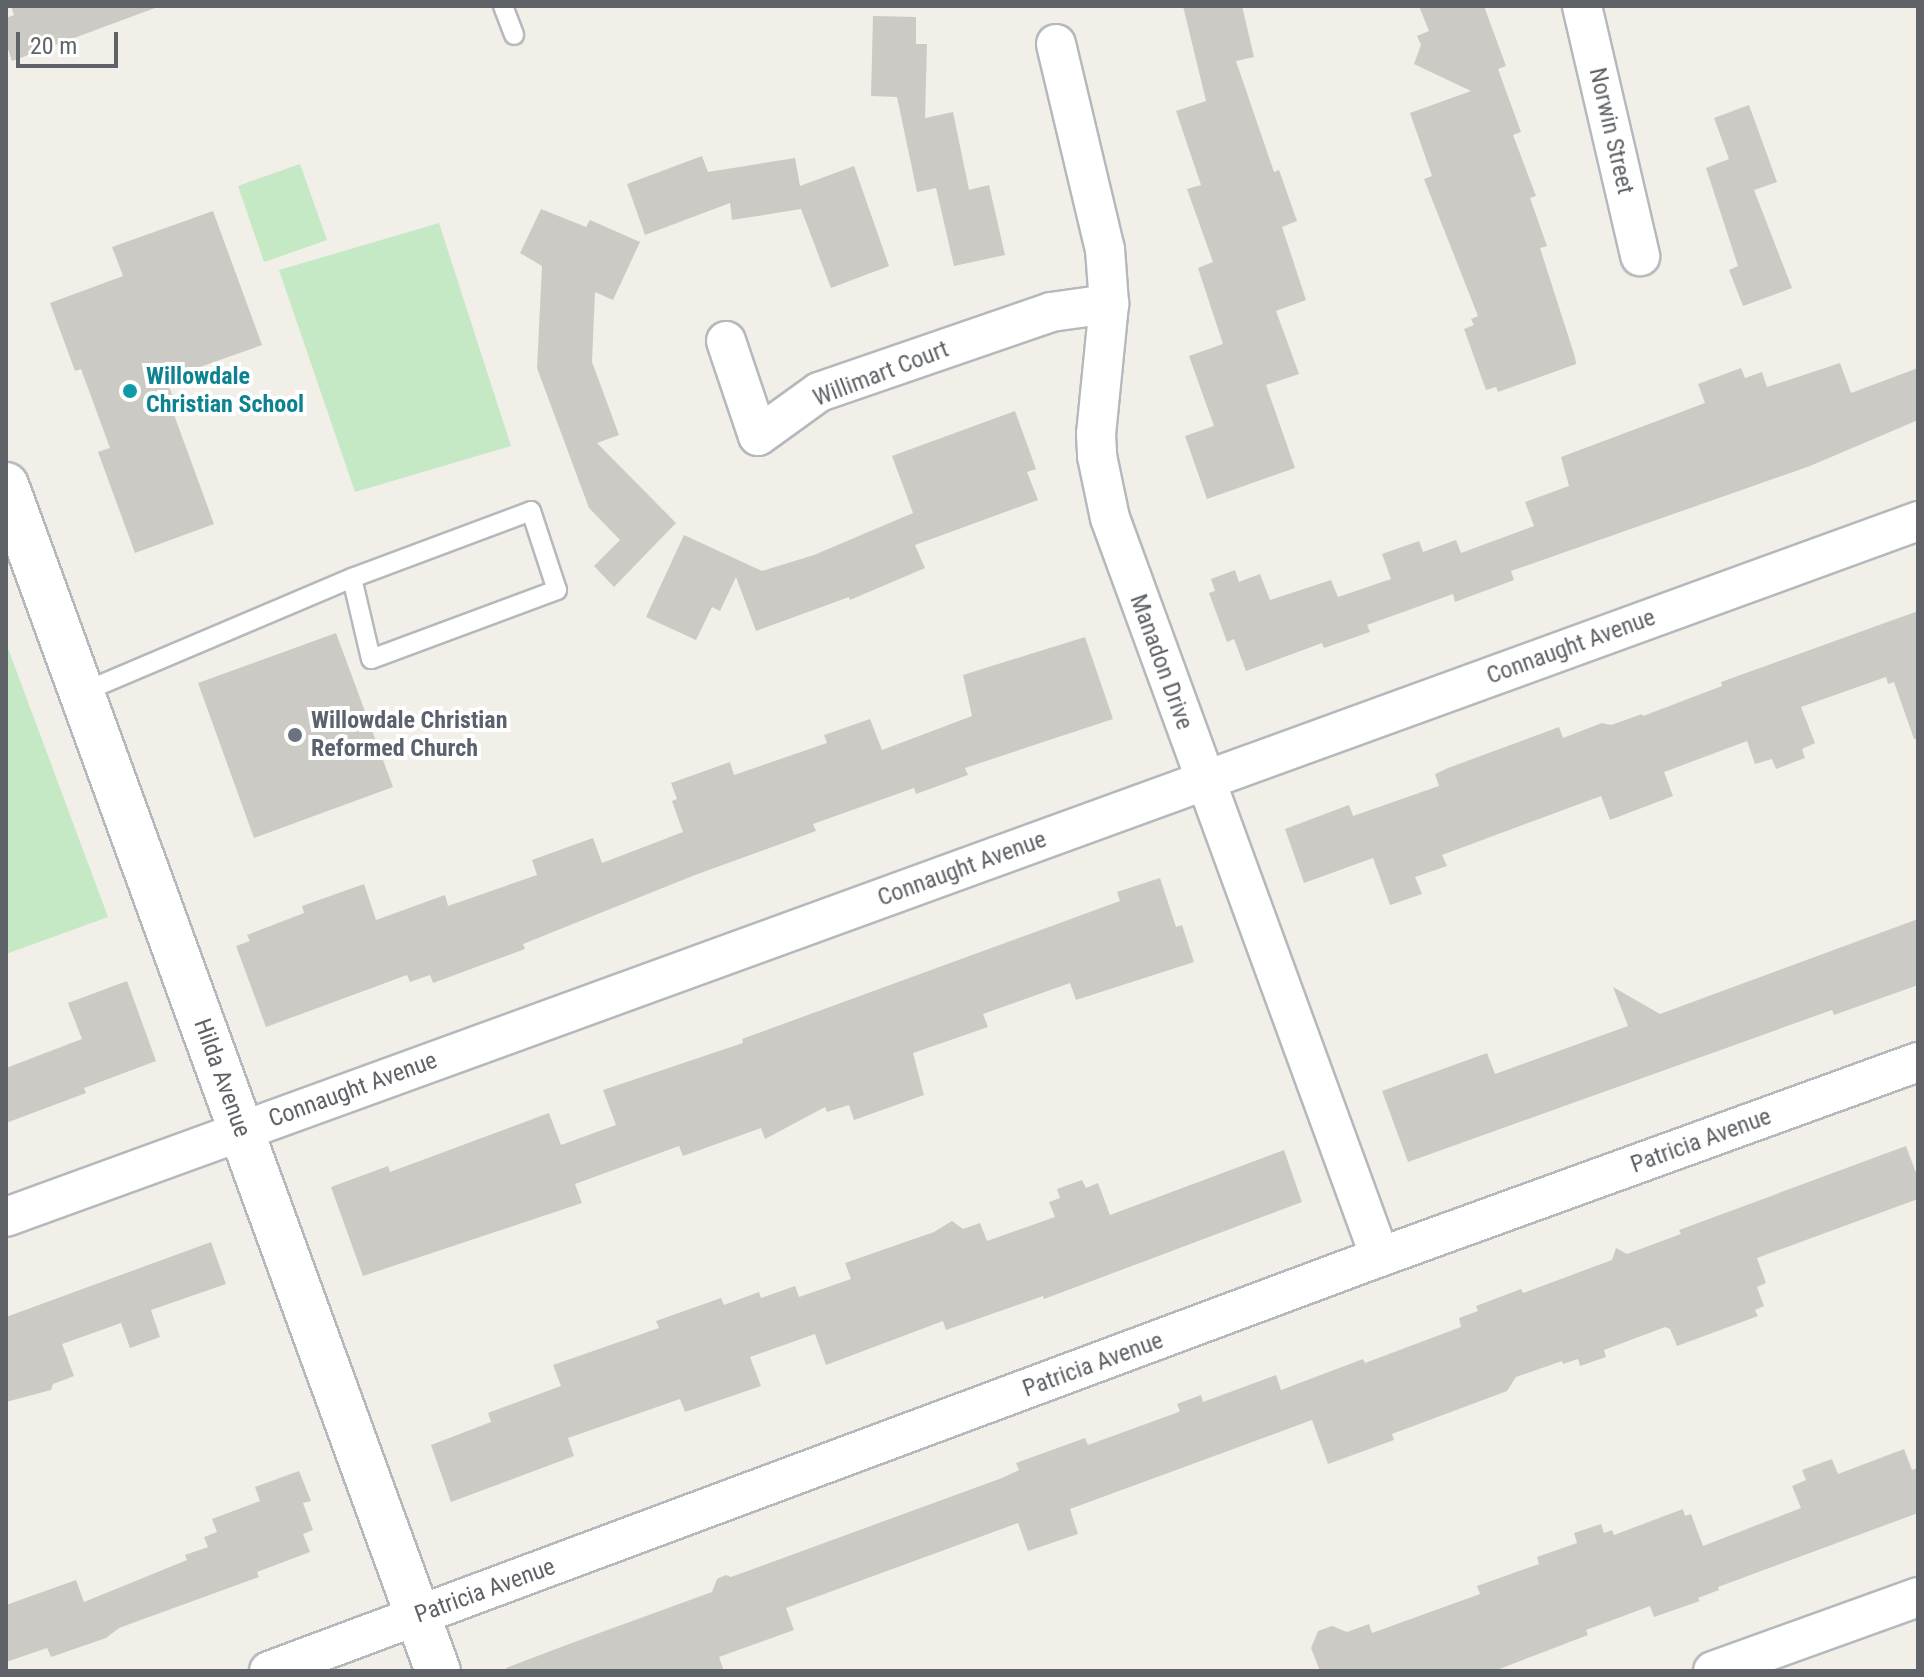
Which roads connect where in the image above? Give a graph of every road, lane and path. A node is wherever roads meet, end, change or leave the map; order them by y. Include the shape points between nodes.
1 (503, 6) edge
2 (1582, 6) edge
3 (514, 35) dead end
4 (1056, 44) dead end
5 (1640, 256) dead end
6 (1109, 304) junction
7 (726, 341) dead end
8 (6, 485) edge
9 (1918, 521) edge
10 (352, 578) junction
11 (81, 693) junction
12 (1205, 781) junction
13 (1918, 1062) edge
14 (242, 1130) junction
15 (6, 1217) edge
16 (1380, 1257) junction
17 (1918, 1597) edge
18 (419, 1616) junction
19 (269, 1671) edge
20 (438, 1671) edge
21 (1713, 1671) edge

1 - 3 lane
2 - 5 street, Norwin Street
4 - 6 street, Manadon Drive via 1094,192
6 - 7 street, Willimart Court via 1051,312 819,392 758,436
6 - 12 street, Manadon Drive via 1097,401 1103,489
8 - 11 street, Hilda Avenue
9 - 12 street, Connaught Avenue
10 - 10 lane via 531,511 557,590 371,659
10 - 11 lane
11 - 14 street, Hilda Avenue
12 - 14 street, Connaught Avenue
12 - 16 street, Manadon Drive
13 - 16 street, Patricia Avenue
14 - 15 street, Connaught Avenue
14 - 18 street, Hilda Avenue
16 - 18 street, Patricia Avenue
17 - 21 street
18 - 19 street, Patricia Avenue
18 - 20 street, Hilda Avenue

